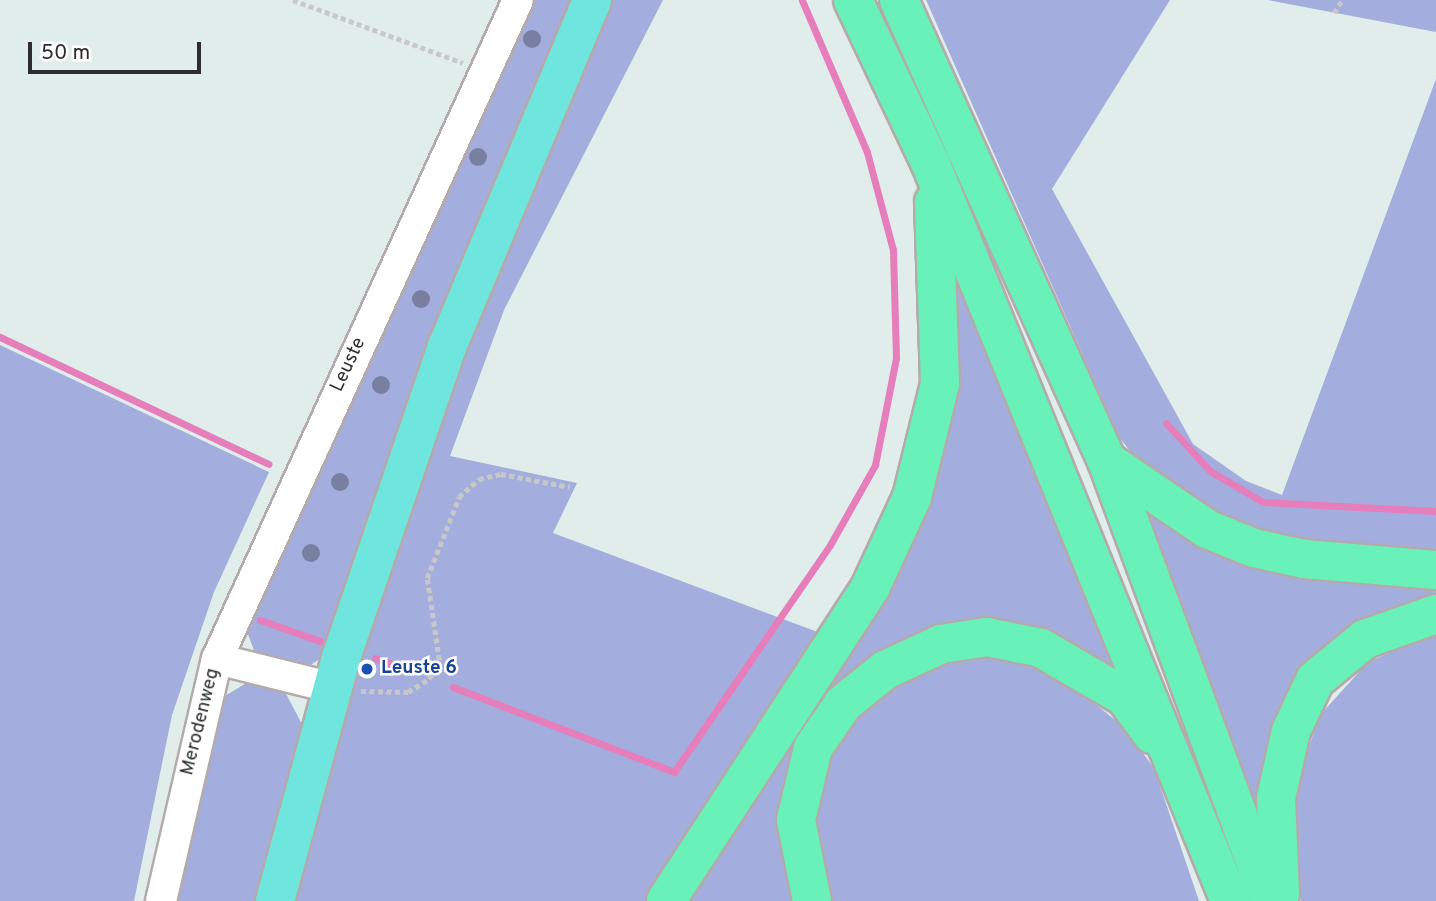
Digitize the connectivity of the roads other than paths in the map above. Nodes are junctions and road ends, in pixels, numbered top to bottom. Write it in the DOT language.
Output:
graph roads {
  1 [pos="518,0"];
  2 [pos="592,0"];
  3 [pos="853,0"];
  4 [pos="899,0"];
  5 [pos="930,162"];
  6 [pos="1107,461"];
  7 [pos="1436,570"];
  8 [pos="1436,614"];
  9 [pos="217,659"];
  10 [pos="333,688"];
  11 [pos="1212,850"];
  12 [pos="161,901"];
  13 [pos="275,901"];
  14 [pos="666,901"];
  15 [pos="812,901"];
  16 [pos="1230,901"];
  17 [pos="1270,901"];
  18 [pos="1281,901"];
  1 -- 9 [label="street, Leuste"];
  2 -- 10 [label="main road"];
  3 -- 5 [label="highway"];
  4 -- 6 [label="highway"];
  5 -- 11 [label="highway"];
  5 -- 14 [label="highway"];
  6 -- 7 [label="highway"];
  6 -- 17 [label="highway"];
  8 -- 18 [label="highway"];
  9 -- 10 [label="street, Merodenweg"];
  9 -- 12 [label="street, Merodenweg"];
  10 -- 13 [label="main road"];
  11 -- 15 [label="highway"];
  11 -- 16 [label="highway"];
}
